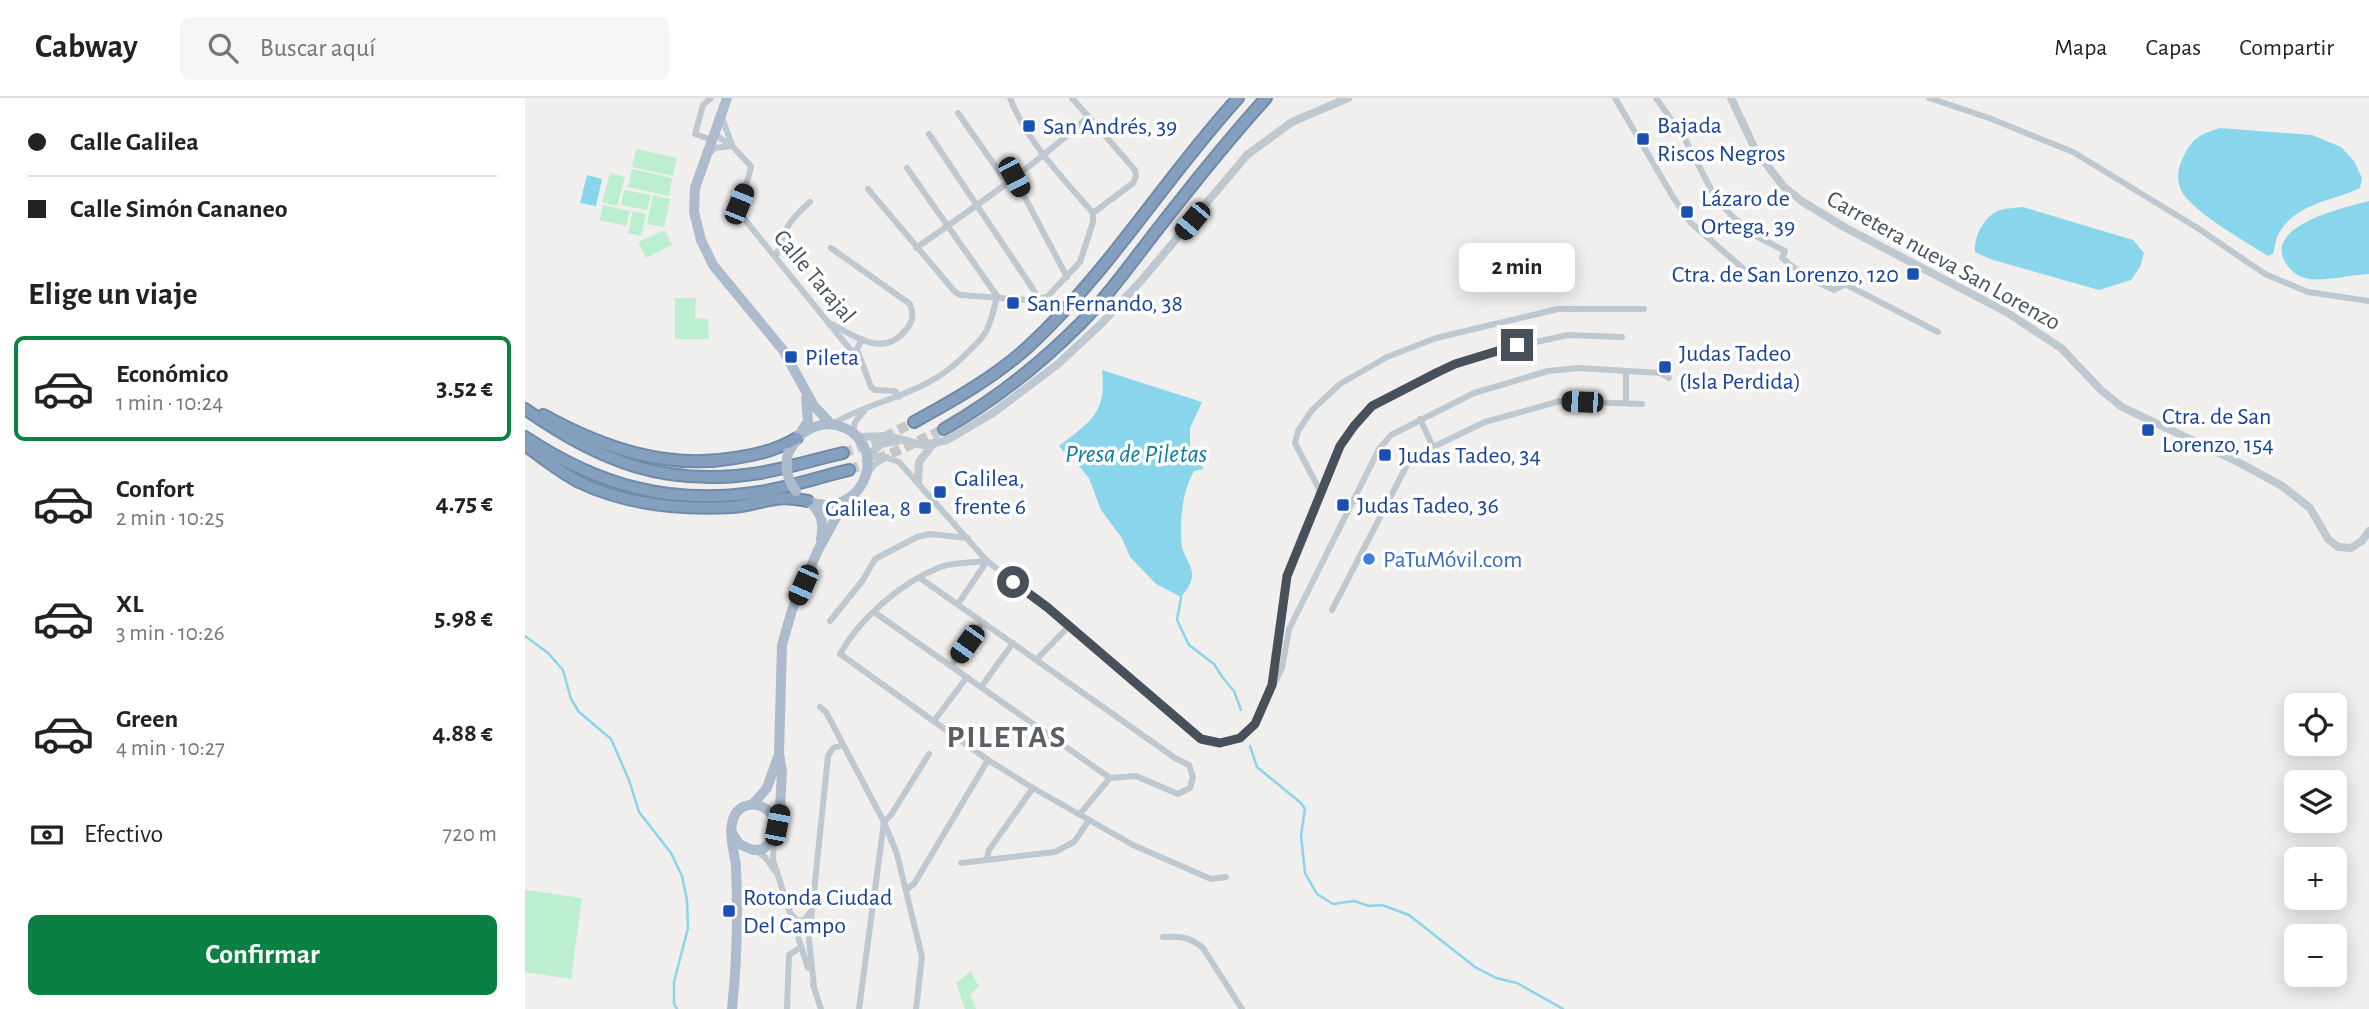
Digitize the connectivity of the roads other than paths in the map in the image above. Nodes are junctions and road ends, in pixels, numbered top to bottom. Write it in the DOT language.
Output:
graph roads {
  1 [pos="711,98"];
  2 [pos="727,98"];
  3 [pos="1010,98"];
  4 [pos="1072,98"];
  5 [pos="1238,98"];
  6 [pos="1266,98"];
  7 [pos="1348,98"];
  8 [pos="1615,98"];
  9 [pos="1655,98"];
  10 [pos="1731,98"];
  11 [pos="1929,98"];
  12 [pos="958,113"];
  13 [pos="721,115"];
  14 [pos="1088,117"];
  15 [pos="929,134"];
  16 [pos="713,137"];
  17 [pos="729,139"];
  18 [pos="732,146"];
  19 [pos="1043,155"];
  20 [pos="705,160"];
  21 [pos="907,167"];
  22 [pos="1014,177"];
  23 [pos="1007,183"];
  24 [pos="868,189"];
  25 [pos="810,202"];
  26 [pos="978,205"];
  27 [pos="1093,213"];
  28 [pos="947,226"];
  29 [pos="831,248"];
  30 [pos="916,248"];
  31 [pos="776,257"];
  32 [pos="1746,271"];
  33 [pos="1067,277"];
  34 [pos="997,296"];
  35 [pos="1038,299"];
  36 [pos="2369,301"];
  37 [pos="1644,309"];
  38 [pos="830,323"];
  39 [pos="1938,332"];
  40 [pos="1622,337"];
  41 [pos="862,339"];
  42 [pos="859,356"];
  43 [pos="1626,371"];
  44 [pos="1669,378"];
  45 [pos="804,387"];
  46 [pos="899,397"];
  47 [pos="525,402"];
  48 [pos="1626,403"];
  49 [pos="1642,404"];
  50 [pos="873,405"];
  51 [pos="525,409"];
  52 [pos="1420,419"];
  53 [pos="914,422"];
  54 [pos="832,424"];
  55 [pos="944,429"];
  56 [pos="855,435"];
  57 [pos="799,436"];
  58 [pos="525,437"];
  59 [pos="901,440"];
  60 [pos="933,443"];
  61 [pos="525,445"];
  62 [pos="1433,447"];
  63 [pos="843,453"];
  64 [pos="887,457"];
  65 [pos="867,458"];
  66 [pos="849,470"];
  67 [pos="866,477"];
  68 [pos="918,482"];
  69 [pos="1320,491"];
  70 [pos="1355,500"];
  71 [pos="809,501"];
  72 [pos="845,501"];
  73 [pos="1381,514"];
  74 [pos="2369,531"];
  75 [pos="968,538"];
  76 [pos="818,550"];
  77 [pos="987,561"];
  78 [pos="920,578"];
  79 [pos="958,604"];
  80 [pos="1332,610"];
  81 [pos="874,612"];
  82 [pos="830,621"];
  83 [pos="983,622"];
  84 [pos="1069,626"];
  85 [pos="1013,642"];
  86 [pos="1037,659"];
  87 [pos="951,666"];
  88 [pos="967,677"];
  89 [pos="1272,685"];
  90 [pos="981,687"];
  91 [pos="820,707"];
  92 [pos="935,721"];
  93 [pos="843,745"];
  94 [pos="779,753"];
  95 [pos="929,754"];
  96 [pos="988,760"];
  97 [pos="1110,778"];
  98 [pos="1034,788"];
  99 [pos="754,804"];
  100 [pos="1080,814"];
  101 [pos="1089,820"];
  102 [pos="884,822"];
  103 [pos="777,825"];
  104 [pos="731,831"];
  105 [pos="774,839"];
  106 [pos="754,850"];
  107 [pos="897,853"];
  108 [pos="987,858"];
  109 [pos="879,861"];
  110 [pos="961,863"];
  111 [pos="736,868"];
  112 [pos="778,875"];
  113 [pos="1226,877"];
  114 [pos="907,889"];
  115 [pos="812,909"];
  116 [pos="790,913"];
  117 [pos="1163,937"];
  118 [pos="801,947"];
  119 [pos="814,986"];
  120 [pos="732,1009"];
  121 [pos="787,1009"];
  122 [pos="821,1009"];
  123 [pos="859,1009"];
  124 [pos="916,1009"];
  125 [pos="1242,1009"];
  1 -- 16 [label="street"];
  2 -- 13 [label="main road"];
  3 -- 19 [label="street"];
  4 -- 14 [label="street"];
  5 -- 53 [label="highway"];
  6 -- 55 [label="highway"];
  7 -- 60 [label="street"];
  8 -- 32 [label="street"];
  9 -- 39 [label="street"];
  10 -- 74 [label="street, Carretera nueva San Lorenzo"];
  11 -- 36 [label="street"];
  12 -- 23 [label="street"];
  13 -- 16 [label="main road"];
  13 -- 17 [label="street, Calle Tarajal"];
  14 -- 19 [label="street"];
  14 -- 27 [label="street"];
  15 -- 26 [label="street"];
  16 -- 17 [label="street"];
  16 -- 18 [label="street, Calle Tarajal"];
  16 -- 20 [label="main road"];
  17 -- 18 [label="street, Calle Tarajal"];
  18 -- 20 [label="street"];
  18 -- 31 [label="street, Calle Tarajal"];
  19 -- 22 [label="street"];
  19 -- 27 [label="street"];
  20 -- 45 [label="main road"];
  21 -- 28 [label="street"];
  22 -- 23 [label="street"];
  22 -- 33 [label="street"];
  23 -- 26 [label="street"];
  24 -- 30 [label="street"];
  25 -- 31 [label="street"];
  26 -- 28 [label="street"];
  26 -- 35 [label="street"];
  27 -- 33 [label="street"];
  28 -- 30 [label="street"];
  28 -- 34 [label="street"];
  29 -- 41 [label="street"];
  30 -- 34 [label="street"];
  31 -- 38 [label="street, Calle Tarajal"];
  33 -- 35 [label="street"];
  34 -- 35 [label="street"];
  34 -- 46 [label="street"];
  37 -- 69 [label="street"];
  38 -- 41 [label="street"];
  38 -- 42 [label="street, Calle Tarajal"];
  40 -- 69 [label="street"];
  41 -- 42 [label="street, Calle Tarajal"];
  42 -- 46 [label="street, Calle Tarajal"];
  43 -- 44 [label="street"];
  43 -- 48 [label="street"];
  43 -- 52 [label="street"];
  45 -- 54 [label="main road"];
  45 -- 57 [label="main road"];
  46 -- 50 [label="street"];
  47 -- 57 [label="highway"];
  48 -- 49 [label="street"];
  48 -- 62 [label="street"];
  50 -- 54 [label="street"];
  50 -- 56 [label="street"];
  51 -- 63 [label="highway"];
  52 -- 62 [label="street"];
  52 -- 70 [label="street"];
  54 -- 56 [label="main road"];
  54 -- 57 [label="main road"];
  56 -- 59 [label="street"];
  56 -- 65 [label="main road"];
  57 -- 71 [label="main road, bridge"];
  58 -- 66 [label="highway"];
  59 -- 60 [label="street"];
  59 -- 65 [label="street"];
  60 -- 68 [label="street"];
  61 -- 71 [label="highway"];
  62 -- 73 [label="street"];
  64 -- 65 [label="street"];
  64 -- 67 [label="street"];
  64 -- 68 [label="street"];
  65 -- 67 [label="main road"];
  67 -- 72 [label="main road"];
  68 -- 75 [label="street"];
  69 -- 89 [label="street"];
  70 -- 73 [label="street"];
  70 -- 89 [label="street"];
  71 -- 72 [label="main road"];
  71 -- 76 [label="main road"];
  72 -- 76 [label="main road"];
  73 -- 80 [label="street"];
  75 -- 77 [label="street"];
  75 -- 82 [label="street"];
  76 -- 94 [label="main road"];
  77 -- 78 [label="street"];
  77 -- 79 [label="street"];
  77 -- 84 [label="street"];
  78 -- 79 [label="street"];
  78 -- 81 [label="street"];
  79 -- 83 [label="street"];
  81 -- 87 [label="street"];
  81 -- 92 [label="street"];
  83 -- 85 [label="street"];
  83 -- 87 [label="street"];
  84 -- 86 [label="street"];
  84 -- 89 [label="street"];
  85 -- 86 [label="street"];
  85 -- 90 [label="street"];
  86 -- 97 [label="street"];
  87 -- 88 [label="street"];
  88 -- 90 [label="street"];
  88 -- 92 [label="street"];
  90 -- 97 [label="street"];
  91 -- 93 [label="street"];
  92 -- 96 [label="street"];
  93 -- 102 [label="street"];
  93 -- 115 [label="street"];
  94 -- 99 [label="main road"];
  94 -- 103 [label="main road"];
  95 -- 102 [label="street"];
  96 -- 98 [label="street"];
  96 -- 114 [label="street"];
  97 -- 100 [label="street"];
  98 -- 100 [label="street"];
  98 -- 108 [label="street"];
  99 -- 103 [label="main road"];
  99 -- 104 [label="main road"];
  100 -- 101 [label="street"];
  101 -- 108 [label="street"];
  101 -- 113 [label="street"];
  102 -- 107 [label="street"];
  102 -- 109 [label="street"];
  103 -- 105 [label="main road"];
  104 -- 106 [label="main road"];
  104 -- 111 [label="main road"];
  105 -- 106 [label="main road"];
  105 -- 112 [label="street"];
  106 -- 111 [label="main road"];
  106 -- 112 [label="street"];
  107 -- 109 [label="street"];
  107 -- 114 [label="street"];
  108 -- 110 [label="street"];
  109 -- 123 [label="street"];
  111 -- 120 [label="main road"];
  112 -- 116 [label="street"];
  114 -- 124 [label="street"];
  115 -- 116 [label="street"];
  115 -- 119 [label="street"];
  116 -- 118 [label="street"];
  117 -- 125 [label="street"];
  118 -- 119 [label="street"];
  118 -- 121 [label="street"];
  119 -- 122 [label="street"];
}
